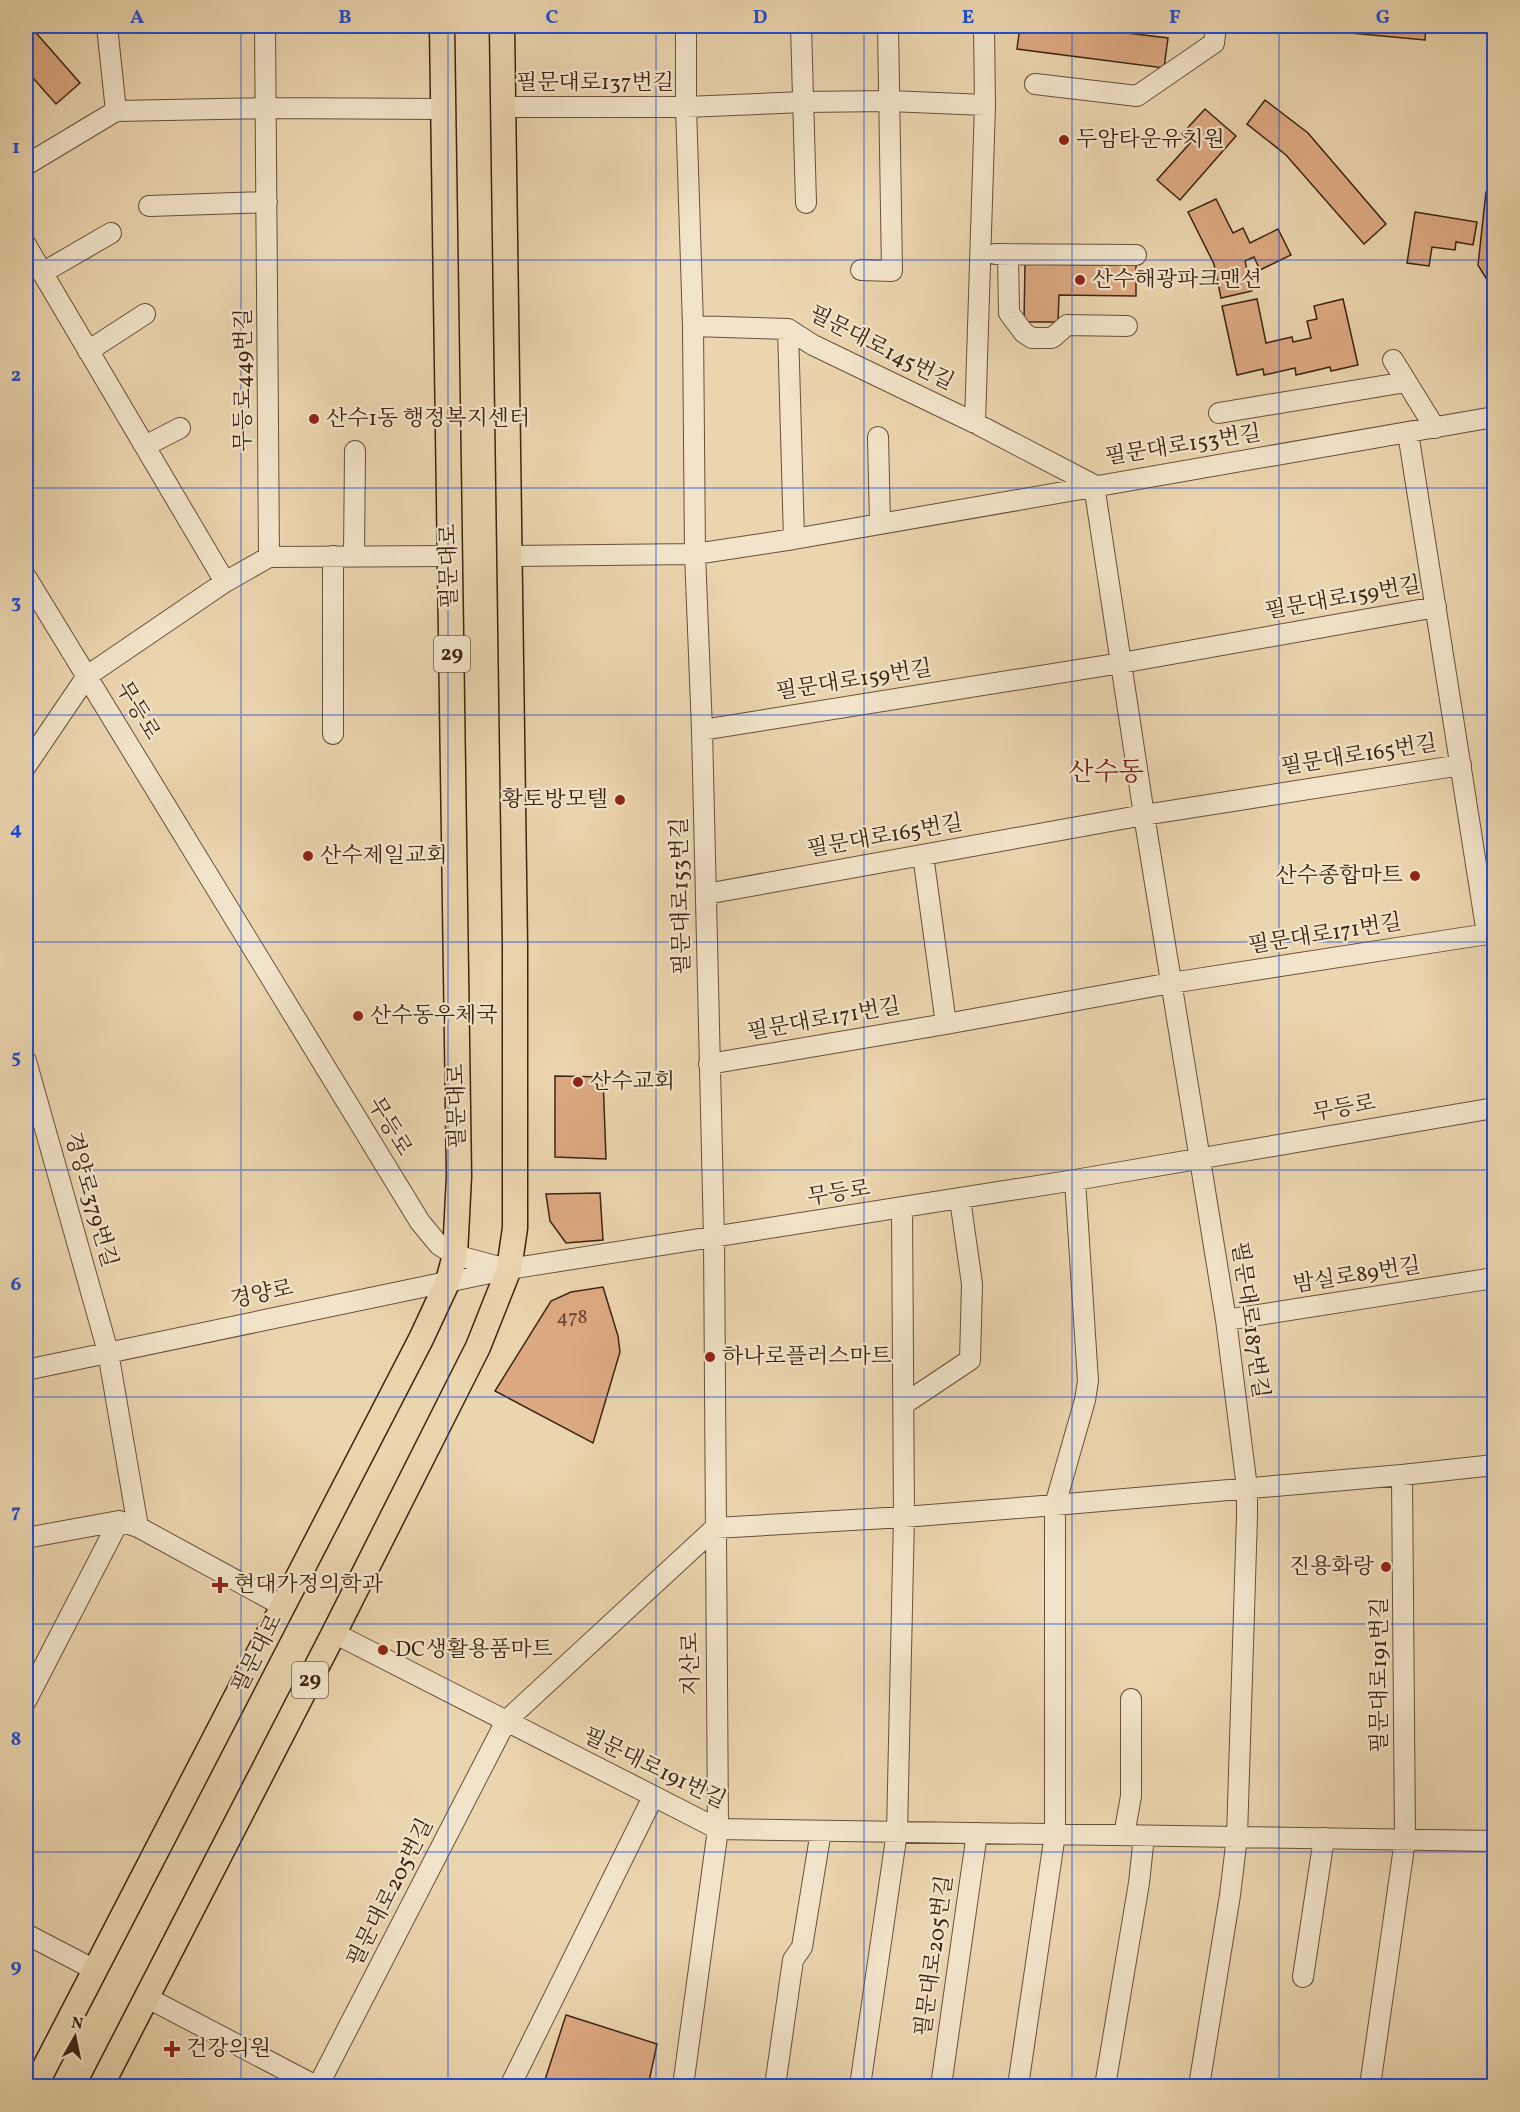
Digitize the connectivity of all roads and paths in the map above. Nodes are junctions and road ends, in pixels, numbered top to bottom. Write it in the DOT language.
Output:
graph roads {
  1 [pos="107,26"];
  2 [pos="265,26"];
  3 [pos="442,26"];
  4 [pos="502,26"];
  5 [pos="686,26"];
  6 [pos="801,26"];
  7 [pos="888,26"];
  8 [pos="984,26"];
  9 [pos="1216,26"];
  10 [pos="1035,84"];
  11 [pos="889,101"];
  12 [pos="804,102"];
  13 [pos="985,105"];
  14 [pos="504,107"];
  15 [pos="686,107"];
  16 [pos="267,108"];
  17 [pos="443,109"];
  18 [pos="116,111"];
  19 [pos="26,165"];
  20 [pos="267,202"];
  21 [pos="806,203"];
  22 [pos="149,206"];
  23 [pos="111,233"];
  24 [pos="26,245"];
  25 [pos="980,254"];
  26 [pos="1008,254"];
  27 [pos="1136,255"];
  28 [pos="861,270"];
  29 [pos="42,273"];
  30 [pos="145,314"];
  31 [pos="693,326"];
  32 [pos="1127,326"];
  33 [pos="788,329"];
  34 [pos="88,351"];
  35 [pos="1393,360"];
  36 [pos="1406,382"];
  37 [pos="1218,413"];
  38 [pos="1494,417"];
  39 [pos="975,423"];
  40 [pos="180,428"];
  41 [pos="1435,428"];
  42 [pos="1408,433"];
  43 [pos="878,438"];
  44 [pos="145,446"];
  45 [pos="355,451"];
  46 [pos="1094,485"];
  47 [pos="880,523"];
  48 [pos="794,539"];
  49 [pos="695,554"];
  50 [pos="333,556"];
  51 [pos="354,556"];
  52 [pos="450,556"];
  53 [pos="511,556"];
  54 [pos="269,557"];
  55 [pos="26,577"];
  56 [pos="225,582"];
  57 [pos="1436,607"];
  58 [pos="1121,663"];
  59 [pos="87,676"];
  60 [pos="702,730"];
  61 [pos="333,734"];
  62 [pos="1461,765"];
  63 [pos="26,766"];
  64 [pos="1144,815"];
  65 [pos="923,855"];
  66 [pos="706,894"];
  67 [pos="1491,934"];
  68 [pos="1171,983"];
  69 [pos="946,1024"];
  70 [pos="26,1061"];
  71 [pos="709,1064"];
  72 [pos="1494,1108"];
  73 [pos="1201,1158"];
  74 [pos="1075,1180"];
  75 [pos="960,1198"];
  76 [pos="902,1208"];
  77 [pos="714,1238"];
  78 [pos="455,1255"];
  79 [pos="509,1269"];
  80 [pos="1494,1278"];
  81 [pos="448,1281"];
  82 [pos="1494,1284"];
  83 [pos="1226,1320"];
  84 [pos="108,1352"];
  85 [pos="26,1370"];
  86 [pos="904,1404"];
  87 [pos="1494,1465"];
  88 [pos="1402,1475"];
  89 [pos="1247,1488"];
  90 [pos="1055,1505"];
  91 [pos="904,1517"];
  92 [pos="119,1521"];
  93 [pos="138,1527"];
  94 [pos="715,1528"];
  95 [pos="26,1538"];
  96 [pos="283,1606"];
  97 [pos="334,1633"];
  98 [pos="1131,1699"];
  99 [pos="26,1701"];
  100 [pos="506,1720"];
  101 [pos="653,1797"];
  102 [pos="718,1829"];
  103 [pos="821,1831"];
  104 [pos="897,1832"];
  105 [pos="977,1833"];
  106 [pos="1055,1834"];
  107 [pos="1124,1835"];
  108 [pos="1144,1836"];
  109 [pos="1237,1837"];
  110 [pos="1324,1838"];
  111 [pos="1405,1840"];
  112 [pos="1494,1841"];
  113 [pos="26,1934"];
  114 [pos="95,1970"];
  115 [pos="1303,1977"];
  116 [pos="146,1997"];
  117 [pos="35,2086"];
  118 [pos="101,2086"];
  119 [pos="317,2086"];
  120 [pos="510,2086"];
  121 [pos="683,2086"];
  122 [pos="775,2086"];
  123 [pos="860,2086"];
  124 [pos="941,2086"];
  125 [pos="1018,2086"];
  126 [pos="1105,2086"];
  127 [pos="1199,2086"];
  128 [pos="1370,2086"];
  1 -- 18 [label="street"];
  2 -- 16 [label="street, 무등로449번길"];
  3 -- 17 [label="main road, 필문대로 / 29"];
  4 -- 14 [label="main road, 29"];
  5 -- 15 [label="street, 필문대로137번길"];
  6 -- 12 [label="street"];
  7 -- 11 [label="street"];
  8 -- 13 [label="street"];
  9 -- 10 [label="street"];
  11 -- 12 [label="street, 필문대로137번길"];
  11 -- 13 [label="street, 필문대로137번길"];
  11 -- 28 [label="street"];
  12 -- 15 [label="street, 필문대로137번길"];
  12 -- 21 [label="street"];
  13 -- 25 [label="street, 필문대로145번길"];
  14 -- 15 [label="street, 필문대로137번길"];
  14 -- 53 [label="main road, 29"];
  15 -- 31 [label="street"];
  16 -- 17 [label="street"];
  16 -- 18 [label="street"];
  16 -- 20 [label="street, 무등로449번길"];
  17 -- 52 [label="main road, 필문대로 / 29"];
  18 -- 19 [label="street"];
  20 -- 22 [label="street"];
  20 -- 54 [label="street, 무등로449번길"];
  23 -- 29 [label="street"];
  24 -- 29 [label="street"];
  25 -- 26 [label="street"];
  25 -- 39 [label="street, 필문대로145번길"];
  26 -- 27 [label="street"];
  26 -- 32 [label="street"];
  29 -- 34 [label="street"];
  30 -- 34 [label="street"];
  31 -- 33 [label="street, 필문대로145번길"];
  31 -- 49 [label="street, 필문대로153번길"];
  33 -- 39 [label="street, 필문대로145번길"];
  33 -- 48 [label="street"];
  34 -- 44 [label="street"];
  35 -- 36 [label="street"];
  36 -- 37 [label="street"];
  36 -- 41 [label="street"];
  38 -- 41 [label="street, 필문대로153번길"];
  39 -- 46 [label="street, 필문대로145번길"];
  40 -- 44 [label="street"];
  41 -- 42 [label="street, 필문대로153번길"];
  42 -- 46 [label="street, 필문대로153번길"];
  42 -- 57 [label="street, 필문대로159번길"];
  43 -- 47 [label="street"];
  44 -- 56 [label="street"];
  45 -- 51 [label="street"];
  46 -- 47 [label="street, 필문대로153번길"];
  46 -- 58 [label="street"];
  47 -- 48 [label="street, 필문대로153번길"];
  48 -- 49 [label="street, 필문대로153번길"];
  49 -- 53 [label="street, 필문대로153번길"];
  49 -- 60 [label="street, 필문대로153번길"];
  50 -- 51 [label="street"];
  50 -- 54 [label="street"];
  50 -- 61 [label="street"];
  51 -- 52 [label="street"];
  52 -- 78 [label="main road, 필문대로 / 29"];
  53 -- 79 [label="main road, 29"];
  54 -- 56 [label="street"];
  55 -- 59 [label="street, 무등로"];
  56 -- 59 [label="street"];
  57 -- 58 [label="street, 필문대로159번길"];
  57 -- 62 [label="street, 필문대로165번길"];
  58 -- 60 [label="street, 필문대로159번길"];
  58 -- 64 [label="street"];
  59 -- 63 [label="street"];
  59 -- 78 [label="street, 무등로"];
  60 -- 66 [label="street, 필문대로153번길"];
  62 -- 64 [label="street, 필문대로165번길"];
  62 -- 67 [label="street, 필문대로171번길"];
  64 -- 65 [label="street, 필문대로165번길"];
  64 -- 68 [label="street"];
  65 -- 66 [label="street, 필문대로165번길"];
  65 -- 69 [label="street"];
  66 -- 71 [label="street, 필문대로153번길"];
  67 -- 68 [label="street, 필문대로171번길"];
  68 -- 69 [label="street, 필문대로171번길"];
  68 -- 73 [label="street"];
  69 -- 71 [label="street, 필문대로171번길"];
  70 -- 84 [label="street, 경양로379번길"];
  71 -- 77 [label="street, 필문대로153번길"];
  72 -- 73 [label="street, 무등로"];
  73 -- 74 [label="street, 무등로"];
  73 -- 83 [label="street, 필문대로187번길"];
  74 -- 75 [label="street, 무등로"];
  74 -- 90 [label="street"];
  75 -- 76 [label="street, 무등로"];
  75 -- 86 [label="street"];
  76 -- 77 [label="street, 무등로"];
  76 -- 86 [label="street"];
  77 -- 79 [label="street, 무등로"];
  77 -- 94 [label="street, 지산로"];
  78 -- 79 [label="street, 무등로"];
  78 -- 81 [label="main road, 필문대로 / 29"];
  79 -- 81 [label="street, 경양로"];
  79 -- 97 [label="main road, 29"];
  80 -- 82 [label="street"];
  80 -- 83 [label="street, 밤실로89번길"];
  81 -- 84 [label="street, 경양로"];
  81 -- 96 [label="main road, 필문대로 / 29"];
  83 -- 89 [label="street, 필문대로187번길"];
  84 -- 85 [label="street, 경양로"];
  84 -- 93 [label="street, 경양로379번길"];
  86 -- 91 [label="street"];
  87 -- 88 [label="street"];
  88 -- 89 [label="street"];
  88 -- 111 [label="street, 필문대로191번길"];
  89 -- 90 [label="street"];
  89 -- 109 [label="street"];
  90 -- 91 [label="street"];
  90 -- 106 [label="street"];
  91 -- 94 [label="street"];
  91 -- 104 [label="street"];
  92 -- 93 [label="street"];
  92 -- 95 [label="street"];
  92 -- 99 [label="street"];
  93 -- 96 [label="street"];
  94 -- 100 [label="street"];
  94 -- 102 [label="street, 지산로"];
  96 -- 114 [label="main road, 필문대로 / 29"];
  97 -- 100 [label="street, 필문대로191번길"];
  97 -- 116 [label="main road, 29"];
  98 -- 107 [label="street"];
  100 -- 101 [label="street, 필문대로191번길"];
  100 -- 119 [label="street, 필문대로205번길"];
  101 -- 102 [label="street, 필문대로191번길"];
  101 -- 120 [label="street"];
  102 -- 103 [label="street, 필문대로191번길"];
  102 -- 121 [label="street, 지산로"];
  103 -- 104 [label="street, 필문대로191번길"];
  103 -- 122 [label="street"];
  104 -- 105 [label="street, 필문대로191번길"];
  104 -- 123 [label="street"];
  105 -- 106 [label="street, 필문대로191번길"];
  105 -- 124 [label="street, 필문대로205번길"];
  106 -- 107 [label="street, 필문대로191번길"];
  106 -- 125 [label="street"];
  107 -- 108 [label="street, 필문대로191번길"];
  108 -- 109 [label="street, 필문대로191번길"];
  108 -- 126 [label="street"];
  109 -- 110 [label="street, 필문대로191번길"];
  109 -- 127 [label="street"];
  110 -- 111 [label="street, 필문대로191번길"];
  110 -- 115 [label="street"];
  111 -- 112 [label="street, 필문대로191번길"];
  111 -- 128 [label="street"];
  113 -- 114 [label="street"];
  114 -- 117 [label="main road, 필문대로 / 29"];
  116 -- 118 [label="main road, 29"];
  116 -- 119 [label="street, 필문대로205번길"];
}
